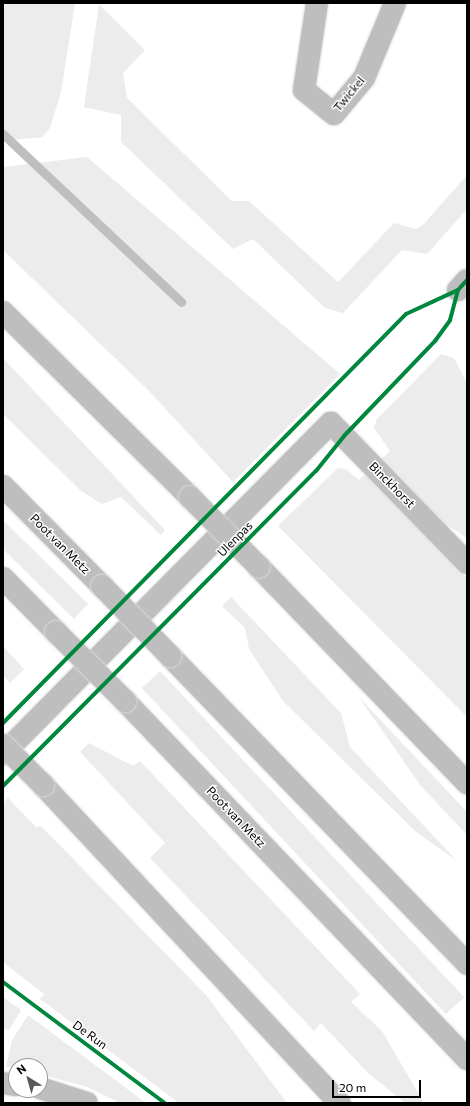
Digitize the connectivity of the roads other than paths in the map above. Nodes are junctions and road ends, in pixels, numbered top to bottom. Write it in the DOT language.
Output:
graph roads {
  1 [pos="317,3"];
  2 [pos="395,3"];
  3 [pos="3,312"];
  4 [pos="331,423"];
  5 [pos="3,486"];
  6 [pos="467,563"];
  7 [pos="3,578"];
  8 [pos="3,745"];
  9 [pos="3,754"];
  10 [pos="467,783"];
  11 [pos="467,964"];
  12 [pos="467,1059"];
  13 [pos="48,1091"];
  14 [pos="87,1103"];
  15 [pos="340,1103"];
  1 -- 2 [label="main road, Twickel"];
  3 -- 10 [label="main road, bridge"];
  4 -- 6 [label="main road, Binckhorst"];
  4 -- 9 [label="main road, Ulenpas"];
  5 -- 11 [label="main road, Poot van Metz, bridge"];
  7 -- 12 [label="main road, Poot van Metz, bridge"];
  8 -- 15 [label="main road, bridge"];
  13 -- 14 [label="main road"];
}
